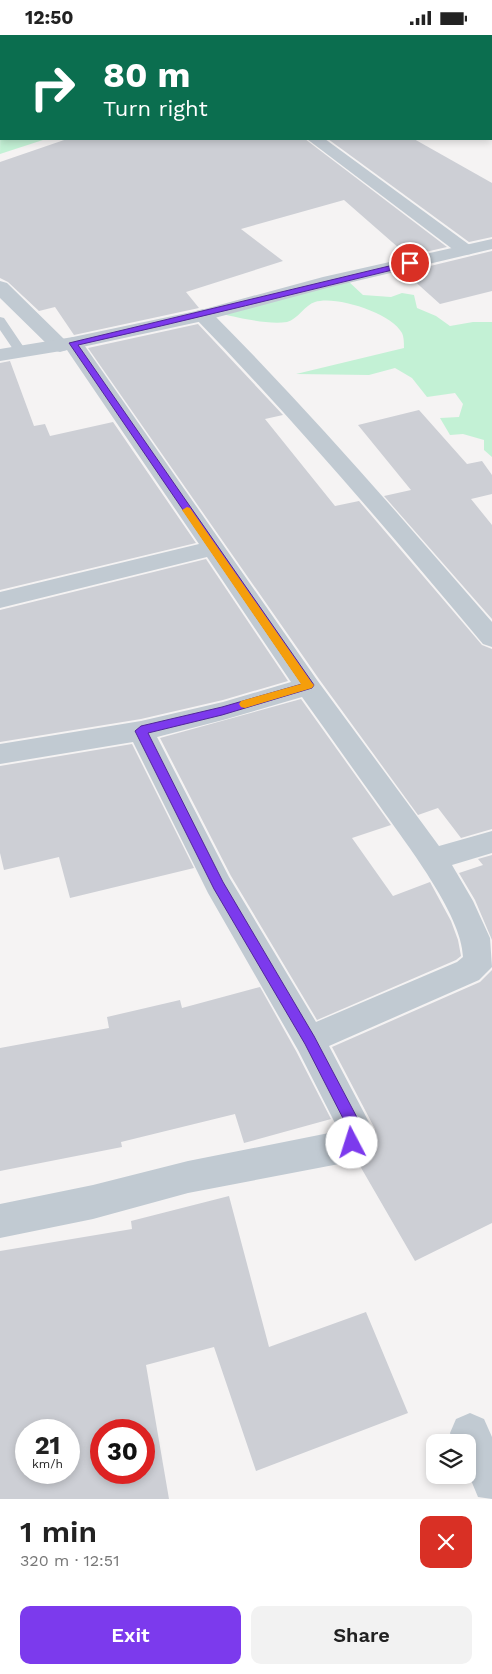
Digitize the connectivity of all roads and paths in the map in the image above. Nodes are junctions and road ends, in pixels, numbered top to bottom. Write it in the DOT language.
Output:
graph roads {
  1 [pos="316,140"];
  2 [pos="492,244"];
  3 [pos="465,251"];
  4 [pos="0,287"];
  5 [pos="203,315"];
  6 [pos="0,321"];
  7 [pos="66,345"];
  8 [pos="21,352"];
  9 [pos="0,355"];
  10 [pos="213,548"];
  11 [pos="0,600"];
  12 [pos="492,638"];
  13 [pos="308,685"];
  14 [pos="141,731"];
  15 [pos="0,754"];
  16 [pos="492,843"];
  17 [pos="433,859"];
  18 [pos="310,1040"];
  19 [pos="0,1221"];
  20 [pos="470,1433"];
  21 [pos="492,1483"];
  1 -- 3 [label="street"];
  2 -- 3 [label="street"];
  3 -- 5 [label="street"];
  4 -- 7 [label="street"];
  5 -- 7 [label="street"];
  5 -- 12 [label="street"];
  6 -- 8 [label="lane"];
  7 -- 8 [label="street"];
  7 -- 10 [label="street"];
  8 -- 9 [label="street"];
  10 -- 11 [label="street"];
  10 -- 13 [label="street"];
  13 -- 14 [label="street"];
  13 -- 17 [label="street"];
  14 -- 15 [label="street"];
  14 -- 18 [label="street"];
  16 -- 17 [label="street"];
  17 -- 18 [label="street"];
  18 -- 19 [label="street"];
  20 -- 21 [label="street"];
}
